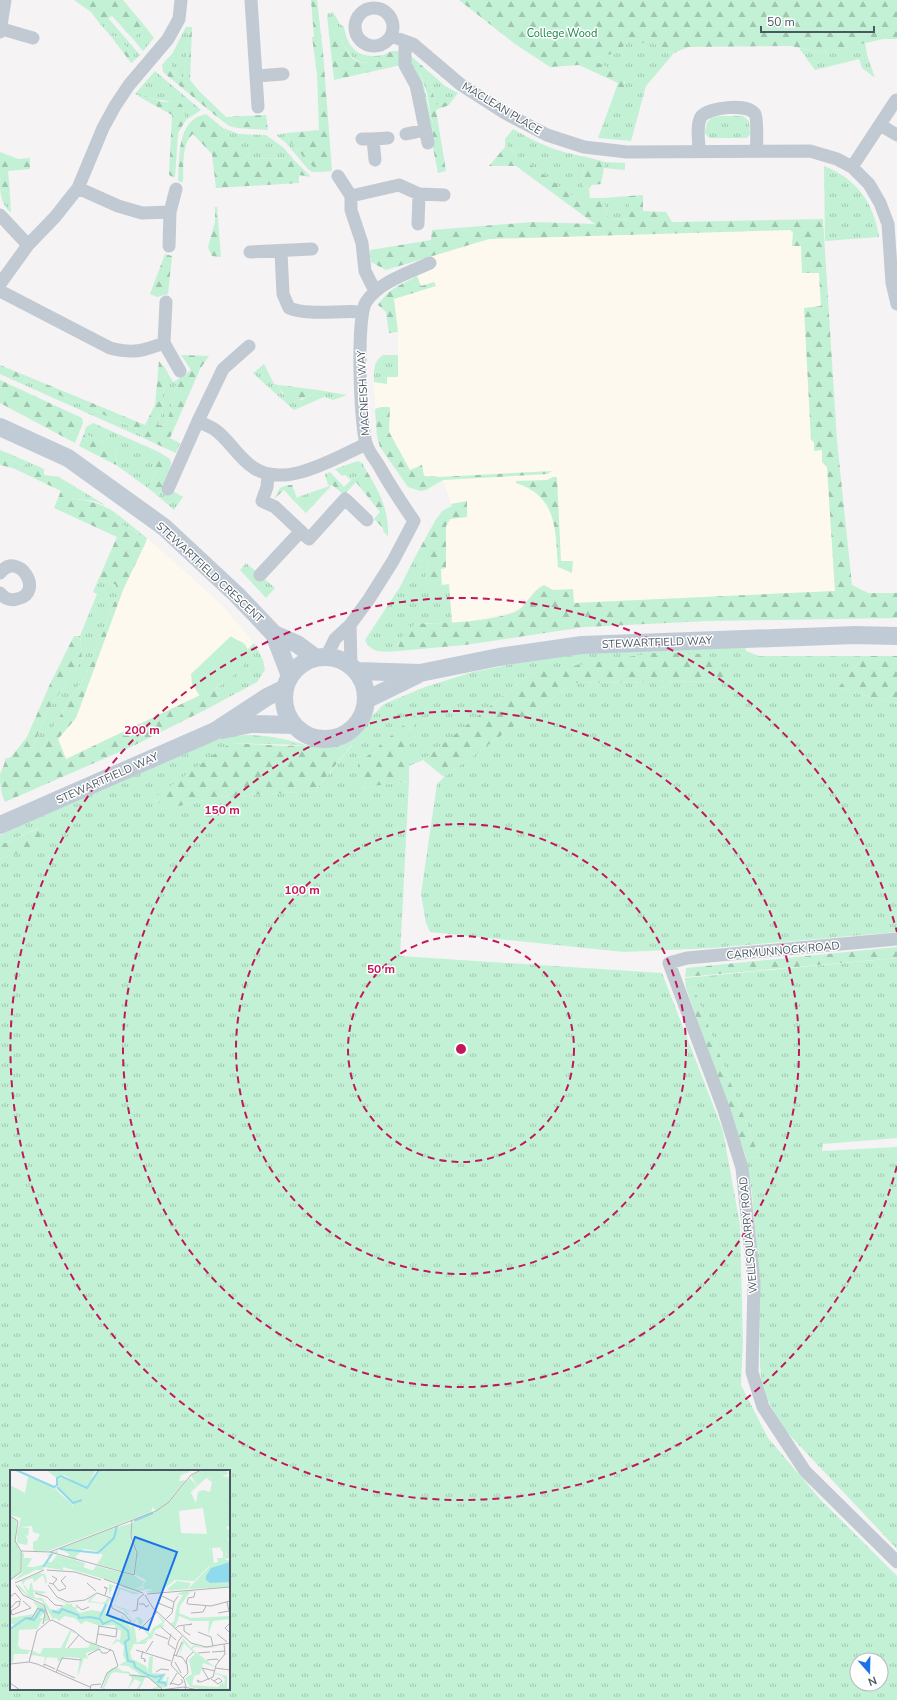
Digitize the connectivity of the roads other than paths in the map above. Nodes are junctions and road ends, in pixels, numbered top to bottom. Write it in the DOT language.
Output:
graph roads {
  1 [pos="5,0"];
  2 [pos="181,0"];
  3 [pos="251,0"];
  4 [pos="1,31"];
  5 [pos="391,36"];
  6 [pos="33,38"];
  7 [pos="405,41"];
  8 [pos="283,74"];
  9 [pos="257,76"];
  10 [pos="896,100"];
  11 [pos="258,108"];
  12 [pos="880,125"];
  13 [pos="406,134"];
  14 [pos="897,136"];
  15 [pos="388,138"];
  16 [pos="757,150"];
  17 [pos="699,151"];
  18 [pos="375,160"];
  19 [pos="852,167"];
  20 [pos="338,176"];
  21 [pos="78,188"];
  22 [pos="176,189"];
  23 [pos="419,194"];
  24 [pos="444,195"];
  25 [pos="351,196"];
  26 [pos="170,212"];
  27 [pos="0,215"];
  28 [pos="418,224"];
  29 [pos="28,245"];
  30 [pos="169,246"];
  31 [pos="312,249"];
  32 [pos="250,252"];
  33 [pos="281,252"];
  34 [pos="430,263"];
  35 [pos="0,284"];
  36 [pos="0,291"];
  37 [pos="375,291"];
  38 [pos="166,302"];
  39 [pos="897,304"];
  40 [pos="362,312"];
  41 [pos="164,343"];
  42 [pos="249,346"];
  43 [pos="180,371"];
  44 [pos="198,421"];
  45 [pos="0,427"];
  46 [pos="366,444"];
  47 [pos="268,475"];
  48 [pos="168,489"];
  49 [pos="367,520"];
  50 [pos="301,531"];
  51 [pos="0,573"];
  52 [pos="260,575"];
  53 [pos="0,593"];
  54 [pos="350,625"];
  55 [pos="274,634"];
  56 [pos="897,636"];
  57 [pos="321,657"];
  58 [pos="354,669"];
  59 [pos="420,673"];
  60 [pos="288,682"];
  61 [pos="366,700"];
  62 [pos="294,725"];
  63 [pos="215,731"];
  64 [pos="0,825"];
  65 [pos="897,939"];
  66 [pos="669,963"];
  67 [pos="897,1562"];
  1 -- 4 [label="street"];
  2 -- 21 [label="street"];
  3 -- 9 [label="street"];
  4 -- 6 [label="street"];
  5 -- 7 [label="street, MACLEAN PLACE"];
  7 -- 13 [label="street"];
  7 -- 17 [label="street, MACLEAN PLACE"];
  8 -- 9 [label="street"];
  9 -- 11 [label="street"];
  10 -- 12 [label="street"];
  12 -- 14 [label="street"];
  12 -- 19 [label="street"];
  15 -- 18 [label="street"];
  16 -- 17 [label="street, MACLEAN PLACE"];
  16 -- 17 [label="street"];
  16 -- 19 [label="street, MACLEAN PLACE"];
  19 -- 39 [label="street, MACLEAN PLACE"];
  20 -- 25 [label="street"];
  21 -- 26 [label="street"];
  21 -- 29 [label="street"];
  22 -- 26 [label="street"];
  23 -- 24 [label="street"];
  23 -- 25 [label="street"];
  23 -- 28 [label="street"];
  25 -- 37 [label="street"];
  26 -- 30 [label="street"];
  27 -- 29 [label="street"];
  29 -- 35 [label="street"];
  31 -- 33 [label="street"];
  32 -- 33 [label="street"];
  33 -- 40 [label="street"];
  34 -- 37 [label="street, MACNEISH WAY"];
  36 -- 41 [label="street"];
  37 -- 40 [label="street, MACNEISH WAY"];
  38 -- 41 [label="street"];
  40 -- 46 [label="street, MACNEISH WAY"];
  41 -- 43 [label="street"];
  42 -- 44 [label="street"];
  44 -- 47 [label="street"];
  44 -- 48 [label="street"];
  45 -- 55 [label="street, STEWARTFIELD CRESCENT"];
  46 -- 47 [label="street"];
  46 -- 54 [label="street, MACNEISH WAY"];
  47 -- 50 [label="street"];
  49 -- 50 [label="street"];
  50 -- 52 [label="street"];
  51 -- 53 [label="street"];
  54 -- 57 [label="street, MACNEISH WAY"];
  54 -- 58 [label="street"];
  55 -- 57 [label="street, STEWARTFIELD CRESCENT"];
  55 -- 60 [label="street, STEWARTFIELD CRESCENT"];
  56 -- 59 [label="street, STEWARTFIELD WAY"];
  57 -- 58 [label="street"];
  57 -- 60 [label="street"];
  58 -- 59 [label="street, STEWARTFIELD WAY"];
  58 -- 61 [label="street"];
  59 -- 61 [label="street, STEWARTFIELD WAY"];
  60 -- 62 [label="street"];
  60 -- 63 [label="street, STEWARTFIELD WAY"];
  61 -- 62 [label="street"];
  62 -- 63 [label="street, STEWARTFIELD WAY"];
  63 -- 64 [label="street, STEWARTFIELD WAY"];
  65 -- 66 [label="street, CARMUNNOCK ROAD"];
  66 -- 67 [label="street, WELLSQUARRY ROAD"];
}
